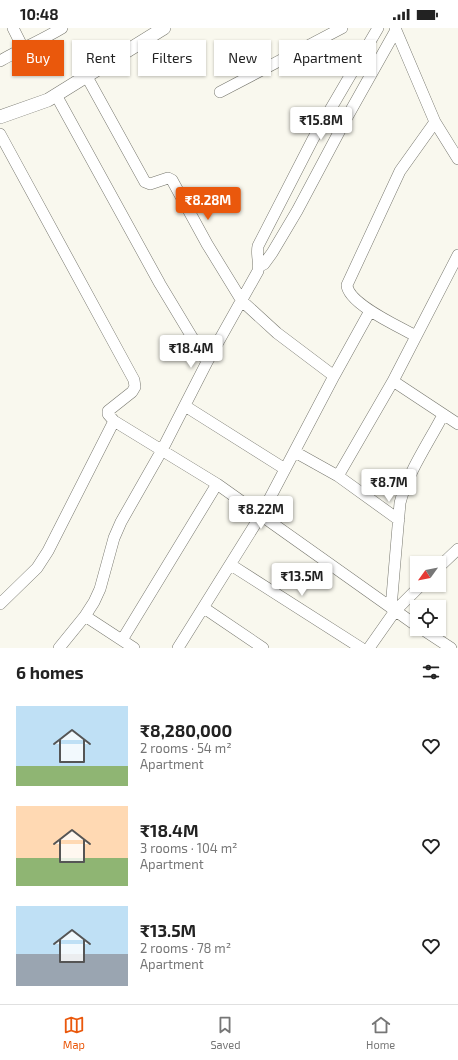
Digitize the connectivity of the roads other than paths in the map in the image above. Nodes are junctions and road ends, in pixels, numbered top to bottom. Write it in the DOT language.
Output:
graph roads {
  1 [pos="13,28"];
  2 [pos="62,28"];
  3 [pos="164,28"];
  4 [pos="342,28"];
  5 [pos="378,28"];
  6 [pos="396,29"];
  7 [pos="46,32"];
  8 [pos="19,40"];
  9 [pos="34,40"];
  10 [pos="130,49"];
  11 [pos="12,54"];
  12 [pos="0,61"];
  13 [pos="86,76"];
  14 [pos="220,92"];
  15 [pos="56,95"];
  16 [pos="0,116"];
  17 [pos="435,122"];
  18 [pos="0,134"];
  19 [pos="458,159"];
  20 [pos="458,255"];
  21 [pos="260,266"];
  22 [pos="242,301"];
  23 [pos="370,311"];
  24 [pos="416,336"];
  25 [pos="207,362"];
  26 [pos="334,376"];
  27 [pos="393,381"];
  28 [pos="185,406"];
  29 [pos="443,415"];
  30 [pos="456,419"];
  31 [pos="114,421"];
  32 [pos="162,450"];
  33 [pos="294,452"];
  34 [pos="285,469"];
  35 [pos="338,476"];
  36 [pos="217,484"];
  37 [pos="261,515"];
  38 [pos="399,520"];
  39 [pos="458,548"];
  40 [pos="446,560"];
  41 [pos="231,565"];
  42 [pos="413,592"];
  43 [pos="0,604"];
  44 [pos="204,608"];
  45 [pos="393,610"];
  46 [pos="85,616"];
  47 [pos="410,621"];
  48 [pos="433,636"];
  49 [pos="122,640"];
  50 [pos="59,648"];
  51 [pos="134,648"];
  52 [pos="178,648"];
  53 [pos="263,648"];
  54 [pos="361,648"];
  55 [pos="369,648"];
  56 [pos="451,648"];
  1 -- 8 [label="street"];
  2 -- 7 [label="street"];
  3 -- 10 [label="street"];
  4 -- 14 [label="street"];
  5 -- 21 [label="street"];
  6 -- 17 [label="street"];
  6 -- 21 [label="street"];
  7 -- 9 [label="street"];
  11 -- 12 [label="street"];
  13 -- 15 [label="street"];
  13 -- 22 [label="street"];
  15 -- 16 [label="street"];
  15 -- 25 [label="street"];
  17 -- 19 [label="street"];
  17 -- 23 [label="street"];
  18 -- 31 [label="street"];
  20 -- 24 [label="street"];
  21 -- 22 [label="street"];
  22 -- 25 [label="street"];
  22 -- 26 [label="street"];
  23 -- 24 [label="street"];
  23 -- 26 [label="street"];
  24 -- 27 [label="street"];
  25 -- 28 [label="street"];
  26 -- 33 [label="street"];
  27 -- 29 [label="street"];
  27 -- 35 [label="street"];
  28 -- 32 [label="street"];
  28 -- 34 [label="street"];
  29 -- 30 [label="street"];
  29 -- 38 [label="street"];
  31 -- 32 [label="street"];
  31 -- 43 [label="street"];
  32 -- 36 [label="street"];
  32 -- 46 [label="street"];
  33 -- 34 [label="street"];
  33 -- 35 [label="street"];
  34 -- 37 [label="street"];
  35 -- 38 [label="street"];
  36 -- 37 [label="street"];
  36 -- 49 [label="street"];
  37 -- 41 [label="street"];
  37 -- 45 [label="street"];
  38 -- 45 [label="street"];
  39 -- 40 [label="street"];
  41 -- 44 [label="street"];
  41 -- 54 [label="street"];
  42 -- 45 [label="street"];
  44 -- 52 [label="street"];
  44 -- 53 [label="street"];
  45 -- 47 [label="street"];
  45 -- 55 [label="street"];
  46 -- 49 [label="street"];
  46 -- 50 [label="street"];
  48 -- 56 [label="street"];
  49 -- 51 [label="street"];
}
